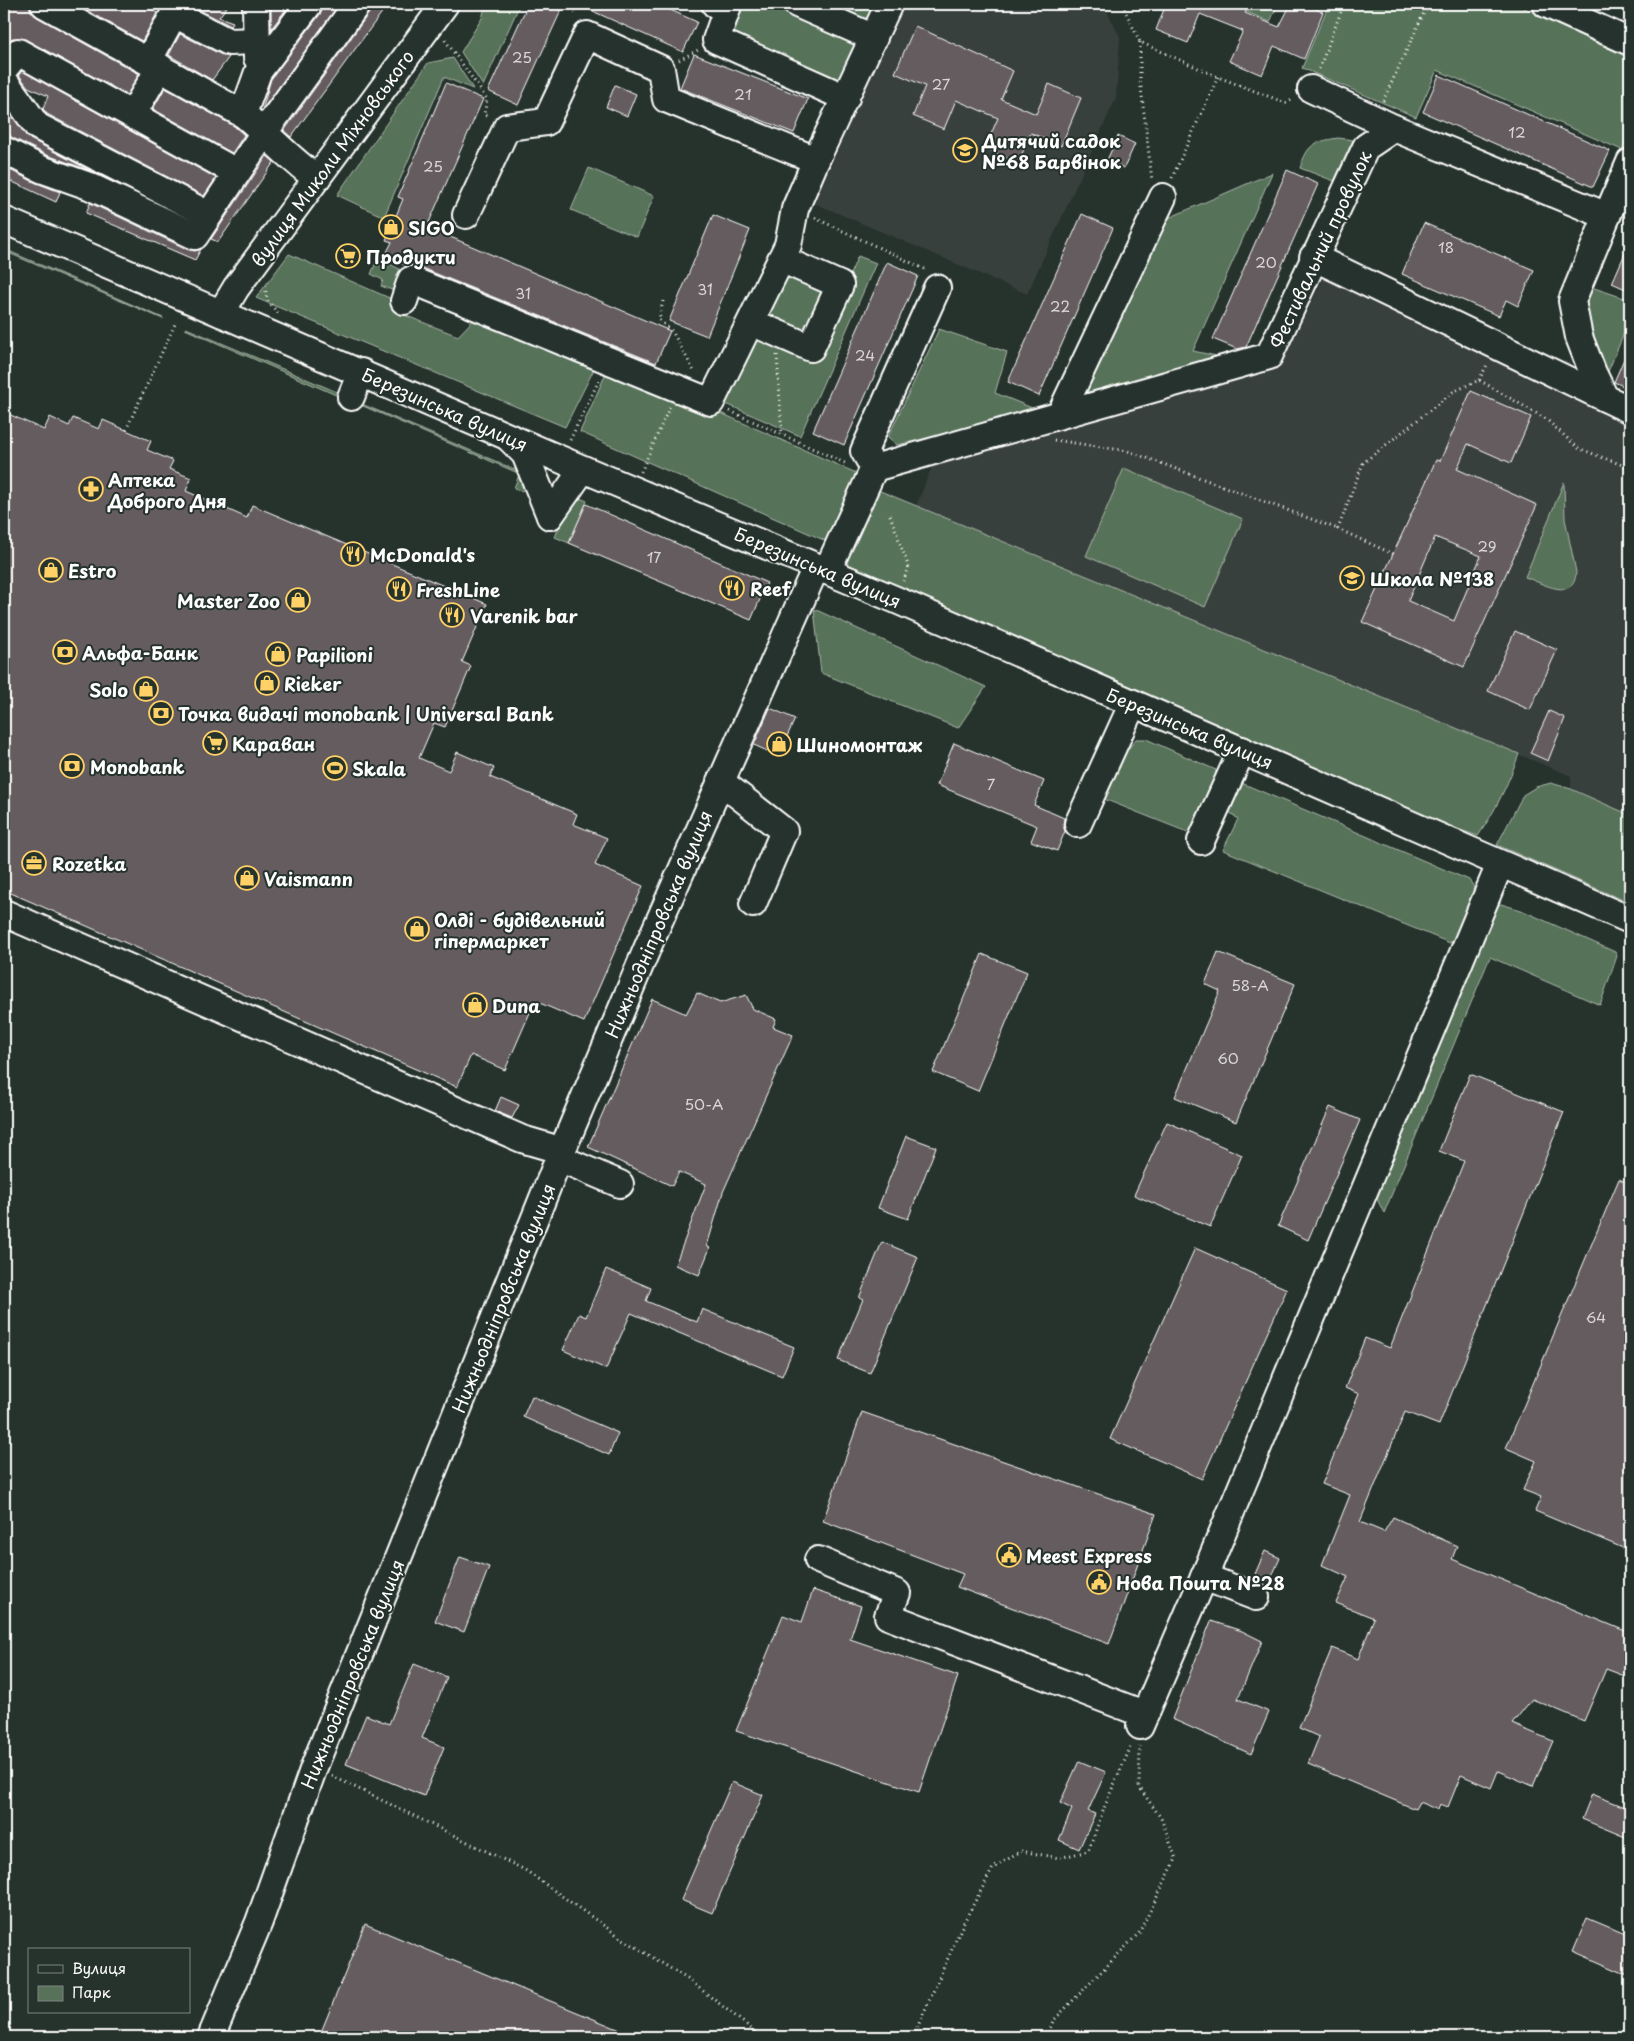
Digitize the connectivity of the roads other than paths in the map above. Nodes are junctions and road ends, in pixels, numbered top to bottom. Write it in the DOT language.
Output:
graph roads {
  1 [pos="44,4"];
  2 [pos="256,4"];
  3 [pos="309,4"];
  4 [pos="357,4"];
  5 [pos="445,4"];
  6 [pos="715,4"];
  7 [pos="797,4"];
  8 [pos="890,4"];
  9 [pos="1546,4"];
  10 [pos="174,9"];
  11 [pos="874,38"];
  12 [pos="257,41"];
  13 [pos="1630,42"];
  14 [pos="154,64"];
  15 [pos="4,69"];
  16 [pos="258,72"];
  17 [pos="4,80"];
  18 [pos="1312,89"];
  19 [pos="846,98"];
  20 [pos="243,114"];
  21 [pos="132,115"];
  22 [pos="1384,123"];
  23 [pos="265,131"];
  24 [pos="4,150"];
  25 [pos="816,160"];
  26 [pos="1629,170"];
  27 [pos="236,172"];
  28 [pos="317,178"];
  29 [pos="1163,197"];
  30 [pos="209,215"];
  31 [pos="466,215"];
  32 [pos="1606,216"];
  33 [pos="4,220"];
  34 [pos="1314,257"];
  35 [pos="781,259"];
  36 [pos="937,288"];
  37 [pos="404,301"];
  38 [pos="222,313"];
  39 [pos="751,322"];
  40 [pos="361,372"];
  41 [pos="351,397"];
  42 [pos="1605,398"];
  43 [pos="1630,410"];
  44 [pos="1060,415"];
  45 [pos="508,437"];
  46 [pos="573,464"];
  47 [pos="872,471"];
  48 [pos="821,569"];
  49 [pos="1133,703"];
  50 [pos="1242,750"];
  51 [pos="720,781"];
  52 [pos="1078,824"];
  53 [pos="1201,841"];
  54 [pos="1500,864"];
  55 [pos="753,904"];
  56 [pos="4,913"];
  57 [pos="1630,920"];
  58 [pos="561,1155"];
  59 [pos="620,1184"];
  60 [pos="818,1560"];
  61 [pos="1204,1577"];
  62 [pos="1256,1597"];
  63 [pos="211,2037"];
  1 -- 14 [label="street"];
  2 -- 12 [label="street"];
  3 -- 16 [label="street"];
  4 -- 23 [label="street"];
  5 -- 28 [label="street, вулиця Миколи Міхновського"];
  6 -- 19 [label="street"];
  7 -- 11 [label="street"];
  8 -- 11 [label="street"];
  9 -- 13 [label="street"];
  10 -- 12 [label="street"];
  10 -- 14 [label="street"];
  11 -- 19 [label="street"];
  12 -- 16 [label="street"];
  14 -- 20 [label="street"];
  14 -- 21 [label="street"];
  15 -- 21 [label="street"];
  16 -- 20 [label="street"];
  17 -- 30 [label="street"];
  18 -- 22 [label="street"];
  19 -- 25 [label="street"];
  20 -- 23 [label="street"];
  21 -- 27 [label="street"];
  22 -- 32 [label="street"];
  22 -- 34 [label="street, Фестивальний провулок"];
  23 -- 27 [label="street"];
  23 -- 28 [label="street"];
  24 -- 30 [label="street"];
  25 -- 31 [label="street"];
  25 -- 35 [label="street"];
  26 -- 32 [label="street"];
  27 -- 30 [label="street"];
  28 -- 38 [label="street, вулиця Миколи Міхновського"];
  29 -- 44 [label="street"];
  32 -- 42 [label="street"];
  33 -- 38 [label="street, Березинська вулиця"];
  34 -- 42 [label="street"];
  34 -- 44 [label="street, Фестивальний провулок"];
  35 -- 39 [label="street"];
  35 -- 39 [label="street"];
  36 -- 47 [label="street"];
  37 -- 39 [label="street"];
  38 -- 40 [label="street, Березинська вулиця"];
  40 -- 41 [label="street"];
  40 -- 45 [label="street, Березинська вулиця"];
  42 -- 43 [label="street"];
  44 -- 47 [label="street, Фестивальний провулок"];
  45 -- 46 [label="street, Березинська вулиця"];
  45 -- 46 [label="street"];
  46 -- 48 [label="street, Березинська вулиця"];
  47 -- 48 [label="street"];
  48 -- 49 [label="street, Березинська вулиця"];
  48 -- 51 [label="street, Нижньодніпровська вулиця"];
  49 -- 50 [label="street, Березинська вулиця"];
  49 -- 52 [label="street"];
  50 -- 53 [label="street"];
  50 -- 54 [label="street, Березинська вулиця"];
  51 -- 55 [label="street"];
  51 -- 58 [label="street, Нижньодніпровська вулиця"];
  54 -- 57 [label="street, Березинська вулиця"];
  54 -- 61 [label="street"];
  56 -- 58 [label="street"];
  58 -- 59 [label="street"];
  58 -- 63 [label="street, Нижньодніпровська вулиця"];
  60 -- 61 [label="street"];
  61 -- 62 [label="street"];
}
